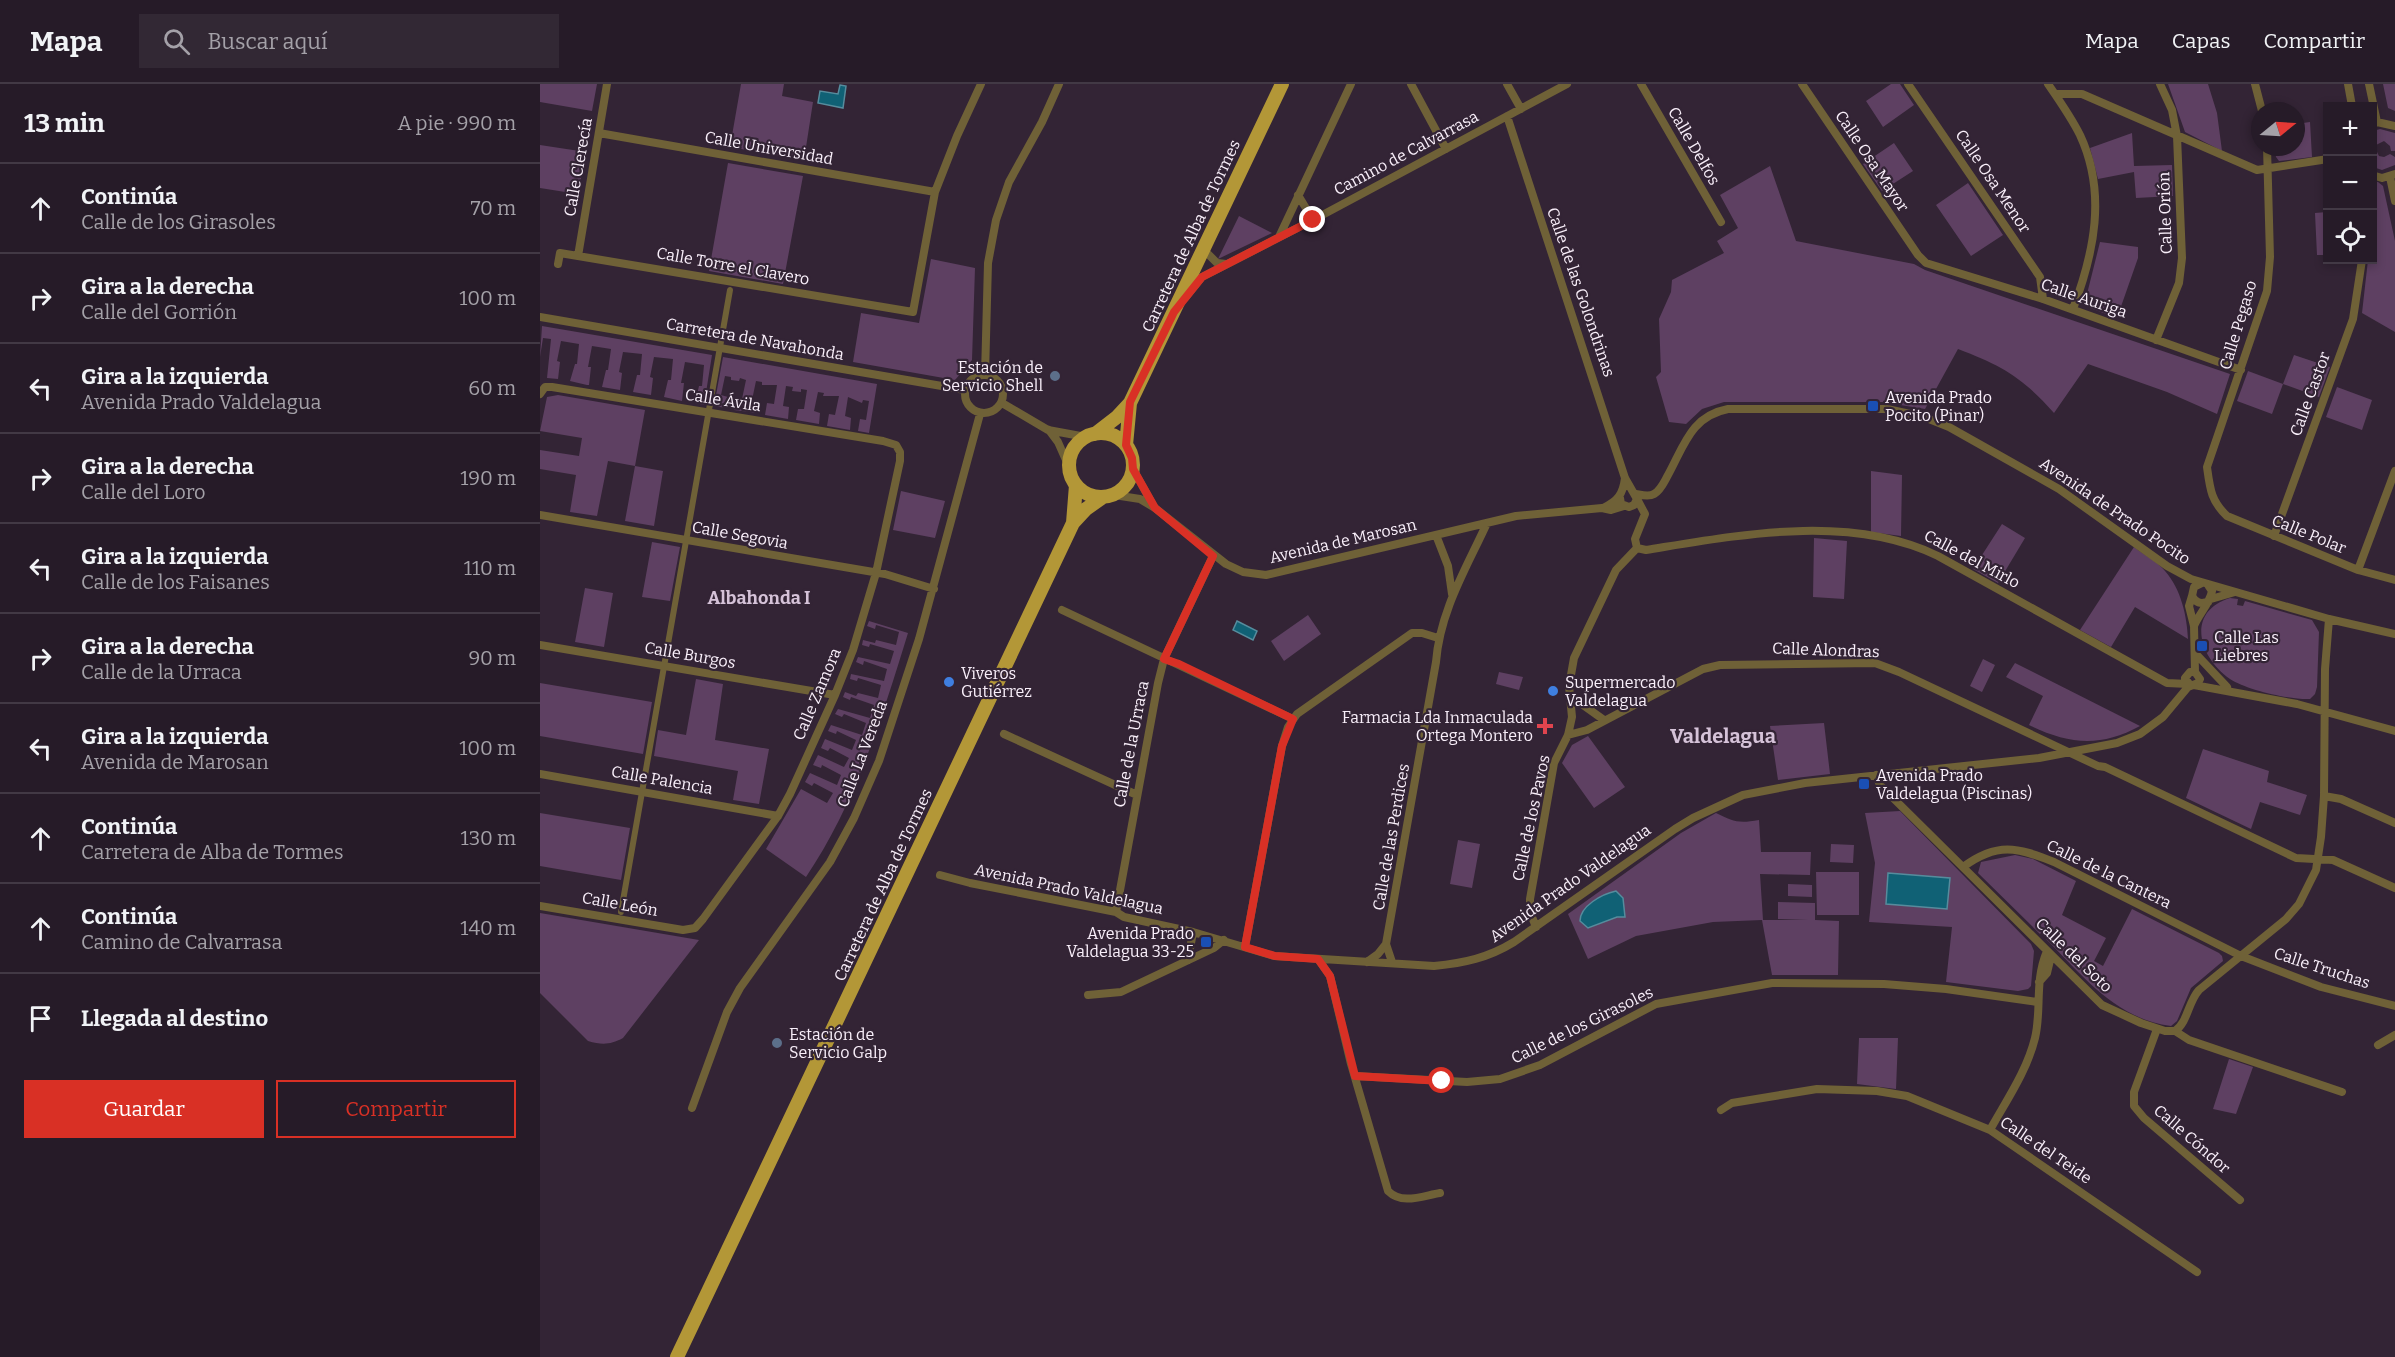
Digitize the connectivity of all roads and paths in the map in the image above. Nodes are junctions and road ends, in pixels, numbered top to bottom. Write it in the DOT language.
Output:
graph roads {
  1 [pos="607,84"];
  2 [pos="981,84"];
  3 [pos="1059,84"];
  4 [pos="1282,84"];
  5 [pos="1351,84"];
  6 [pos="1411,84"];
  7 [pos="1507,84"];
  8 [pos="1567,84"];
  9 [pos="1641,84"];
  10 [pos="1802,84"];
  11 [pos="1908,84"];
  12 [pos="2048,84"];
  13 [pos="2160,84"];
  14 [pos="2255,84"];
  15 [pos="2348,84"];
  16 [pos="2369,84"];
  17 [pos="2055,94"];
  18 [pos="2260,102"];
  19 [pos="2351,102"];
  20 [pos="2372,102"];
  21 [pos="1521,109"];
  22 [pos="1507,116"];
  23 [pos="2377,123"];
  24 [pos="2395,126"];
  25 [pos="599,133"];
  26 [pos="2177,136"];
  27 [pos="1446,149"];
  28 [pos="2267,156"];
  29 [pos="2323,160"];
  30 [pos="2268,169"];
  31 [pos="2392,176"];
  32 [pos="934,192"];
  33 [pos="1298,195"];
  34 [pos="2395,201"];
  35 [pos="1313,220"];
  36 [pos="1721,222"];
  37 [pos="1280,237"];
  38 [pos="1204,250"];
  39 [pos="1918,255"];
  40 [pos="578,256"];
  41 [pos="558,264"];
  42 [pos="1227,264"];
  43 [pos="2361,264"];
  44 [pos="730,290"];
  45 [pos="2043,299"];
  46 [pos="2073,309"];
  47 [pos="1174,312"];
  48 [pos="540,317"];
  49 [pos="2156,340"];
  50 [pos="719,349"];
  51 [pos="2241,370"];
  52 [pos="985,375"];
  53 [pos="542,390"];
  54 [pos="965,390"];
  55 [pos="1130,402"];
  56 [pos="1002,403"];
  57 [pos="708,412"];
  58 [pos="980,414"];
  59 [pos="1048,430"];
  60 [pos="1090,435"];
  61 [pos="896,445"];
  62 [pos="1126,445"];
  63 [pos="1069,467"];
  64 [pos="1133,469"];
  65 [pos="2395,471"];
  66 [pos="1076,485"];
  67 [pos="1108,496"];
  68 [pos="1628,498"];
  69 [pos="2217,506"];
  70 [pos="1155,508"];
  71 [pos="540,515"];
  72 [pos="1073,523"];
  73 [pos="1487,523"];
  74 [pos="1436,535"];
  75 [pos="2274,536"];
  76 [pos="686,540"];
  77 [pos="1637,548"];
  78 [pos="1213,556"];
  79 [pos="1449,569"];
  80 [pos="2358,570"];
  81 [pos="1464,572"];
  82 [pos="876,573"];
  83 [pos="2395,580"];
  84 [pos="2205,584"];
  85 [pos="934,589"];
  86 [pos="2236,592"];
  87 [pos="1452,594"];
  88 [pos="2192,596"];
  89 [pos="2209,600"];
  90 [pos="1062,610"];
  91 [pos="2329,619"];
  92 [pos="2194,626"];
  93 [pos="2395,634"];
  94 [pos="1438,638"];
  95 [pos="540,645"];
  96 [pos="2195,653"];
  97 [pos="1164,659"];
  98 [pos="664,666"];
  99 [pos="2197,673"];
  100 [pos="2167,683"];
  101 [pos="2191,685"];
  102 [pos="2227,687"];
  103 [pos="2236,692"];
  104 [pos="835,695"];
  105 [pos="1569,695"];
  106 [pos="2175,703"];
  107 [pos="2325,711"];
  108 [pos="1293,719"];
  109 [pos="1604,720"];
  110 [pos="2395,731"];
  111 [pos="1004,734"];
  112 [pos="1568,735"];
  113 [pos="2043,740"];
  114 [pos="2105,746"];
  115 [pos="2072,753"];
  116 [pos="2039,758"];
  117 [pos="2105,767"];
  118 [pos="540,774"];
  119 [pos="1889,774"];
  120 [pos="1876,775"];
  121 [pos="642,792"];
  122 [pos="1137,795"];
  123 [pos="2324,796"];
  124 [pos="1892,797"];
  125 [pos="778,816"];
  126 [pos="2395,824"];
  127 [pos="2318,858"];
  128 [pos="1963,867"];
  129 [pos="940,875"];
  130 [pos="2395,888"];
  131 [pos="540,906"];
  132 [pos="621,912"];
  133 [pos="1116,912"];
  134 [pos="1536,927"];
  135 [pos="695,928"];
  136 [pos="1193,932"];
  137 [pos="1224,940"];
  138 [pos="1386,944"];
  139 [pos="1245,947"];
  140 [pos="2049,954"];
  141 [pos="2241,956"];
  142 [pos="1318,959"];
  143 [pos="1188,960"];
  144 [pos="1344,961"];
  145 [pos="1366,962"];
  146 [pos="1392,962"];
  147 [pos="2064,969"];
  148 [pos="2047,973"];
  149 [pos="1330,976"];
  150 [pos="2039,982"];
  151 [pos="1088,995"];
  152 [pos="2037,1002"];
  153 [pos="2395,1006"];
  154 [pos="2157,1029"];
  155 [pos="2175,1031"];
  156 [pos="2395,1035"];
  157 [pos="2378,1045"];
  158 [pos="1355,1076"];
  159 [pos="2342,1092"];
  160 [pos="692,1108"];
  161 [pos="1721,1110"];
  162 [pos="1990,1130"];
  163 [pos="1440,1193"];
  164 [pos="2240,1200"];
  165 [pos="2197,1272"];
  166 [pos="677,1357"];
  1 -- 25 [label="street, Calle Clerecía"];
  2 -- 32 [label="street"];
  3 -- 52 [label="street"];
  4 -- 38 [label="main road, Carretera de Alba de Tormes"];
  5 -- 33 [label="street"];
  6 -- 27 [label="street"];
  7 -- 21 [label="street"];
  8 -- 21 [label="street, Camino de Calvarrasa"];
  9 -- 36 [label="street, Calle Delfos"];
  10 -- 39 [label="street, Calle Osa Mayor"];
  11 -- 45 [label="street, Calle Osa Menor"];
  12 -- 17 [label="street"];
  13 -- 26 [label="street, Calle Orión"];
  14 -- 18 [label="street"];
  15 -- 19 [label="street"];
  16 -- 20 [label="street"];
  17 -- 26 [label="street"];
  17 -- 46 [label="street"];
  21 -- 22 [label="street, Camino de Calvarrasa"];
  22 -- 27 [label="street, Camino de Calvarrasa"];
  22 -- 68 [label="street, Calle de las Golondrinas"];
  23 -- 24 [label="street"];
  25 -- 32 [label="street, Calle Universidad"];
  25 -- 40 [label="street, Calle Clerecía"];
  26 -- 30 [label="street"];
  26 -- 49 [label="street, Calle Orión"];
  27 -- 35 [label="street, Camino de Calvarrasa"];
  28 -- 30 [label="street, Calle Pegaso"];
  29 -- 30 [label="street"];
  30 -- 51 [label="street, Calle Pegaso"];
  31 -- 34 [label="street"];
  32 -- 40 [label="street, Calle Torre el Clavero"];
  33 -- 35 [label="street"];
  33 -- 37 [label="street"];
  35 -- 37 [label="street, Camino de Calvarrasa"];
  37 -- 42 [label="street, Camino de Calvarrasa"];
  38 -- 42 [label="street"];
  38 -- 47 [label="main road, Carretera de Alba de Tormes"];
  39 -- 45 [label="street, Calle Auriga"];
  40 -- 41 [label="street"];
  42 -- 47 [label="street, Camino de Calvarrasa"];
  43 -- 75 [label="street, Calle Castor"];
  44 -- 50 [label="street"];
  45 -- 46 [label="street, Calle Auriga"];
  46 -- 49 [label="street, Calle Auriga"];
  47 -- 55 [label="main road, Carretera de Alba de Tormes"];
  48 -- 50 [label="street, Carretera de Navahonda"];
  49 -- 51 [label="street, Calle Auriga"];
  50 -- 54 [label="street, Carretera de Navahonda"];
  50 -- 57 [label="street"];
  51 -- 69 [label="street, Calle Pegaso"];
  52 -- 54 [label="street"];
  52 -- 56 [label="street"];
  53 -- 57 [label="street, Calle Ávila"];
  54 -- 58 [label="street"];
  55 -- 60 [label="main road, Carretera de Alba de Tormes"];
  55 -- 62 [label="main road, Carretera de Alba de Tormes"];
  56 -- 58 [label="street"];
  56 -- 59 [label="street"];
  57 -- 61 [label="street, Calle Ávila"];
  57 -- 76 [label="street"];
  58 -- 85 [label="street, Calle La Vereda"];
  59 -- 60 [label="street"];
  59 -- 63 [label="street"];
  60 -- 62 [label="main road"];
  60 -- 63 [label="main road"];
  61 -- 82 [label="street, Calle Zamora"];
  62 -- 64 [label="main road"];
  63 -- 66 [label="main road"];
  64 -- 67 [label="main road"];
  64 -- 70 [label="street, Avenida de Marosan"];
  65 -- 80 [label="street"];
  66 -- 67 [label="main road"];
  66 -- 72 [label="main road, Carretera de Alba de Tormes"];
  67 -- 70 [label="street, Avenida de Marosan"];
  67 -- 72 [label="main road, Carretera de Alba de Tormes"];
  68 -- 73 [label="street, Avenida de Prado Pocito"];
  68 -- 77 [label="street"];
  68 -- 84 [label="street, Avenida de Prado Pocito"];
  69 -- 75 [label="street, Calle Polar"];
  70 -- 78 [label="street, Avenida de Marosan"];
  71 -- 76 [label="street, Calle Segovia"];
  72 -- 166 [label="main road, Carretera de Alba de Tormes"];
  73 -- 74 [label="street, Avenida de Marosan"];
  73 -- 81 [label="street, Calle de las Perdices"];
  74 -- 78 [label="street, Avenida de Marosan"];
  74 -- 79 [label="street, Calle de las Perdices"];
  75 -- 80 [label="street, Calle Polar"];
  76 -- 82 [label="street, Calle Segovia"];
  76 -- 98 [label="street"];
  77 -- 100 [label="street, Calle del Mirlo"];
  77 -- 105 [label="street, Calle de los Pavos"];
  78 -- 97 [label="street, Calle de la Urraca"];
  79 -- 81 [label="street"];
  79 -- 87 [label="street, Calle de las Perdices"];
  80 -- 83 [label="street, Calle Polar"];
  81 -- 87 [label="street, Calle de las Perdices"];
  82 -- 85 [label="street, Calle Segovia"];
  82 -- 104 [label="street, Calle Zamora"];
  84 -- 86 [label="street, Avenida de Prado Pocito"];
  84 -- 88 [label="street"];
  84 -- 89 [label="street"];
  85 -- 160 [label="street, Calle La Vereda"];
  86 -- 89 [label="street"];
  86 -- 91 [label="street, Avenida de Prado Pocito"];
  87 -- 94 [label="street, Calle de las Perdices"];
  88 -- 89 [label="street"];
  88 -- 92 [label="street"];
  89 -- 92 [label="street"];
  90 -- 97 [label="street"];
  91 -- 93 [label="street, Avenida de Prado Pocito"];
  91 -- 107 [label="street"];
  92 -- 96 [label="street"];
  94 -- 108 [label="street"];
  94 -- 138 [label="street, Calle de las Perdices"];
  95 -- 98 [label="street, Calle Burgos"];
  96 -- 99 [label="street"];
  96 -- 102 [label="street"];
  97 -- 108 [label="street"];
  97 -- 122 [label="street, Calle de la Urraca"];
  98 -- 104 [label="street, Calle Burgos"];
  98 -- 121 [label="street"];
  99 -- 101 [label="street, Avenida Prado Valdelagua"];
  99 -- 102 [label="street"];
  100 -- 101 [label="street, Calle del Mirlo"];
  100 -- 106 [label="street"];
  101 -- 103 [label="street, Calle del Mirlo"];
  101 -- 106 [label="street, Avenida Prado Valdelagua"];
  102 -- 103 [label="street"];
  103 -- 107 [label="street"];
  104 -- 125 [label="street, Calle Zamora"];
  105 -- 109 [label="street"];
  105 -- 112 [label="street, Calle de los Pavos"];
  106 -- 114 [label="street, Avenida Prado Valdelagua"];
  107 -- 110 [label="street"];
  107 -- 123 [label="street"];
  108 -- 139 [label="street"];
  109 -- 112 [label="street, Calle Alondras"];
  109 -- 113 [label="street, Calle Alondras"];
  111 -- 122 [label="street"];
  112 -- 134 [label="street, Calle de los Pavos"];
  113 -- 115 [label="street, Calle Alondras"];
  113 -- 116 [label="street"];
  114 -- 115 [label="street, Avenida Prado Valdelagua"];
  114 -- 117 [label="street"];
  115 -- 116 [label="street, Avenida Prado Valdelagua"];
  115 -- 117 [label="street, Calle Alondras"];
  116 -- 119 [label="street, Avenida Prado Valdelagua"];
  117 -- 127 [label="street, Calle Alondras"];
  118 -- 121 [label="street, Calle Palencia"];
  119 -- 120 [label="street, Avenida Prado Valdelagua"];
  119 -- 124 [label="street"];
  120 -- 124 [label="street, Calle del Soto"];
  120 -- 134 [label="street, Avenida Prado Valdelagua"];
  121 -- 125 [label="street, Calle Palencia"];
  121 -- 132 [label="street"];
  122 -- 133 [label="street, Calle de la Urraca"];
  123 -- 126 [label="street"];
  123 -- 127 [label="street"];
  124 -- 128 [label="street, Calle del Soto"];
  125 -- 135 [label="street, Calle Zamora"];
  127 -- 130 [label="street, Calle Alondras"];
  127 -- 141 [label="street"];
  128 -- 140 [label="street, Calle del Soto"];
  128 -- 141 [label="street, Calle de la Cantera"];
  129 -- 133 [label="street, Avenida Prado Valdelagua"];
  131 -- 135 [label="street, Calle León"];
  133 -- 136 [label="street, Avenida Prado Valdelagua"];
  134 -- 146 [label="street, Avenida Prado Valdelagua"];
  136 -- 137 [label="street, Avenida Prado Valdelagua"];
  136 -- 143 [label="street"];
  137 -- 139 [label="street, Avenida Prado Valdelagua"];
  137 -- 143 [label="street"];
  138 -- 145 [label="street"];
  138 -- 146 [label="street, Calle de las Perdices"];
  139 -- 142 [label="street, Avenida Prado Valdelagua"];
  140 -- 147 [label="street, Calle del Soto"];
  140 -- 148 [label="street"];
  140 -- 150 [label="street"];
  141 -- 153 [label="street, Calle Truchas"];
  141 -- 155 [label="street"];
  142 -- 144 [label="street, Avenida Prado Valdelagua"];
  142 -- 149 [label="street"];
  143 -- 151 [label="street"];
  144 -- 145 [label="street, Avenida Prado Valdelagua"];
  144 -- 149 [label="street"];
  145 -- 146 [label="street, Avenida Prado Valdelagua"];
  147 -- 148 [label="street"];
  147 -- 154 [label="street, Calle del Soto"];
  148 -- 150 [label="street"];
  149 -- 158 [label="street"];
  150 -- 152 [label="street"];
  152 -- 158 [label="street, Calle de los Girasoles"];
  152 -- 162 [label="street"];
  154 -- 155 [label="street, Calle del Soto"];
  154 -- 164 [label="street, Calle Cóndor"];
  155 -- 159 [label="street, Calle del Soto"];
  156 -- 157 [label="street"];
  158 -- 163 [label="street"];
  161 -- 162 [label="street, Calle del Teide"];
  162 -- 165 [label="street, Calle del Teide"];
}
